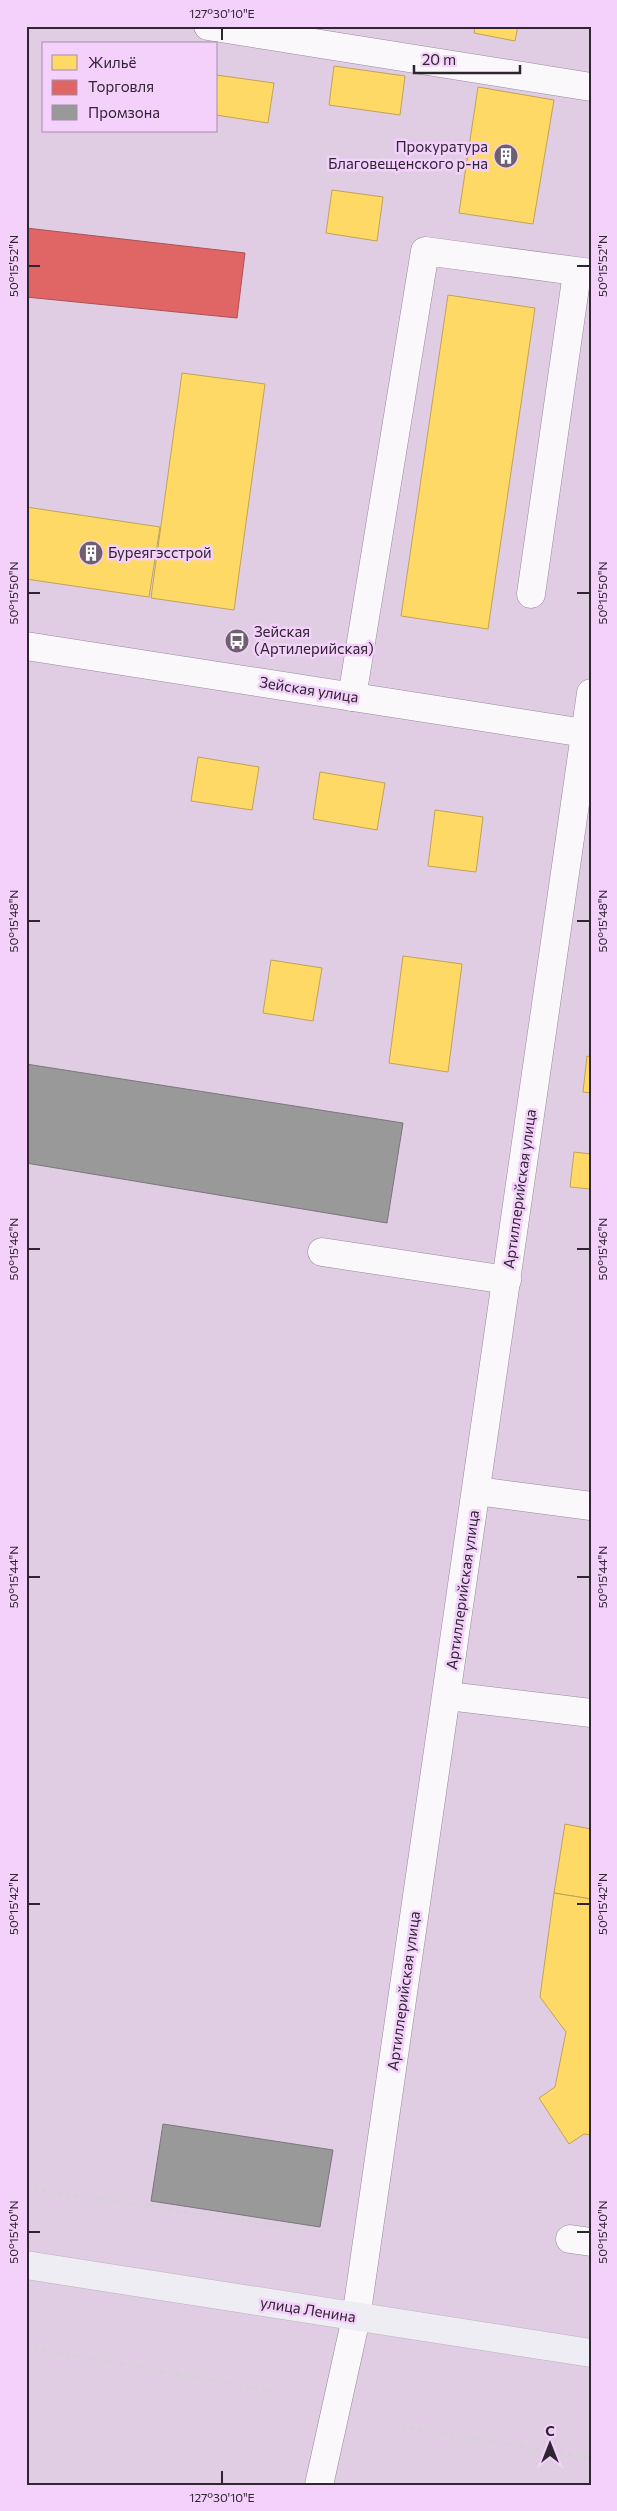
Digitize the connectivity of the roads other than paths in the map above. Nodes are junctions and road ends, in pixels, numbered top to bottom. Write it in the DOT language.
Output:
graph roads {
  1 [pos="208,26"];
  2 [pos="591,87"];
  3 [pos="584,273"];
  4 [pos="531,594"];
  5 [pos="26,646"];
  6 [pos="591,693"];
  7 [pos="352,696"];
  8 [pos="588,734"];
  9 [pos="322,1252"];
  10 [pos="507,1280"];
  11 [pos="477,1490"];
  12 [pos="591,1506"];
  13 [pos="448,1696"];
  14 [pos="591,1714"];
  15 [pos="26,2265"];
  16 [pos="356,2318"];
  17 [pos="591,2353"];
  18 [pos="319,2485"];
  1 -- 2 [label="street"];
  3 -- 4 [label="street"];
  3 -- 7 [label="street"];
  5 -- 7 [label="street, Зейская улица"];
  6 -- 8 [label="street, Артиллерийская улица"];
  7 -- 8 [label="street, Зейская улица"];
  8 -- 10 [label="street, Артиллерийская улица"];
  9 -- 10 [label="street"];
  10 -- 11 [label="street, Артиллерийская улица"];
  11 -- 12 [label="street"];
  11 -- 13 [label="street, Артиллерийская улица"];
  13 -- 14 [label="street"];
  13 -- 16 [label="street, Артиллерийская улица"];
  15 -- 16 [label="main road, улица Ленина"];
  16 -- 17 [label="main road, улица Ленина"];
  16 -- 18 [label="street, Артиллерийская улица"];
}
